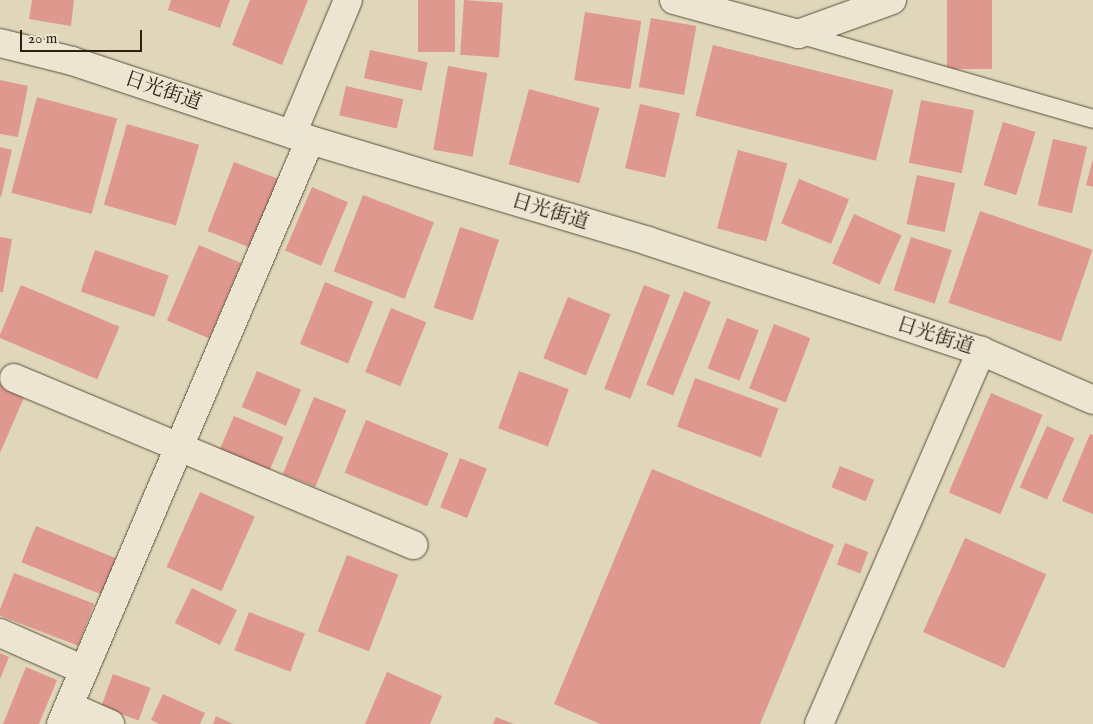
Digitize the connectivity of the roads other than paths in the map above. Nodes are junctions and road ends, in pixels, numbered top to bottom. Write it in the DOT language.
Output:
graph roads {
  1 [pos="348,0"];
  2 [pos="674,0"];
  3 [pos="892,0"];
  4 [pos="798,34"];
  5 [pos="0,43"];
  6 [pos="1093,119"];
  7 [pos="301,137"];
  8 [pos="981,351"];
  9 [pos="14,378"];
  10 [pos="1093,400"];
  11 [pos="179,448"];
  12 [pos="413,546"];
  13 [pos="0,633"];
  14 [pos="84,670"];
  15 [pos="65,715"];
  16 [pos="110,724"];
  17 [pos="819,724"];
  1 -- 7 [label="street"];
  2 -- 4 [label="street"];
  3 -- 4 [label="street"];
  4 -- 6 [label="lane"];
  5 -- 7 [label="street, 日光街道"];
  7 -- 8 [label="street, 日光街道"];
  7 -- 11 [label="street"];
  8 -- 10 [label="street, 日光街道"];
  8 -- 17 [label="street"];
  9 -- 11 [label="street"];
  11 -- 12 [label="street"];
  11 -- 14 [label="street"];
  13 -- 14 [label="street"];
  14 -- 15 [label="street"];
  15 -- 16 [label="street"];
}
